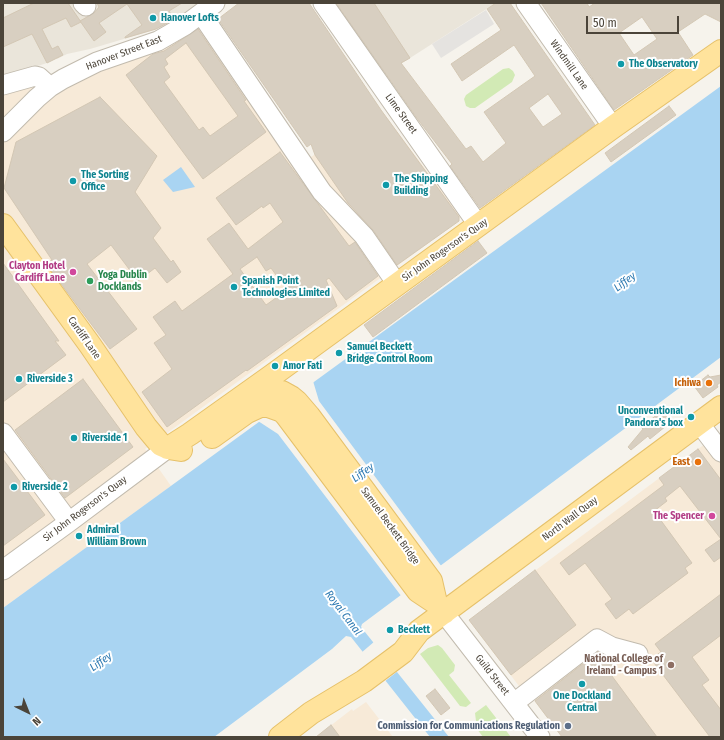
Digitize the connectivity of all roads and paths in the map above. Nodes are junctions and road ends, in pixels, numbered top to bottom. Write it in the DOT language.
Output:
graph roads {
  1 [pos="323,3"];
  2 [pos="526,3"];
  3 [pos="207,8"];
  4 [pos="721,51"];
  5 [pos="3,85"];
  6 [pos="50,87"];
  7 [pos="613,127"];
  8 [pos="3,132"];
  9 [pos="3,225"];
  10 [pos="479,226"];
  11 [pos="397,284"];
  12 [pos="246,394"];
  13 [pos="283,402"];
  14 [pos="721,407"];
  15 [pos="699,424"];
  16 [pos="3,433"];
  17 [pos="168,448"];
  18 [pos="721,452"];
  19 [pos="69,522"];
  20 [pos="3,570"];
  21 [pos="440,608"];
  22 [pos="638,654"];
  23 [pos="514,703"];
  24 [pos="280,737"];
  25 [pos="540,737"];
  1 -- 10 [label="street, Lime Street"];
  2 -- 7 [label="street, Windmill Lane"];
  3 -- 6 [label="street, Hanover Street East"];
  3 -- 11 [label="street"];
  4 -- 7 [label="main road, Sir John Rogerson's Quay"];
  5 -- 6 [label="street"];
  6 -- 8 [label="street, Hanover Street East"];
  7 -- 10 [label="main road, Sir John Rogerson's Quay"];
  9 -- 17 [label="main road, Cardiff Lane"];
  10 -- 11 [label="main road, Sir John Rogerson's Quay"];
  11 -- 12 [label="main road, Sir John Rogerson's Quay"];
  12 -- 13 [label="main road, Samuel Beckett Bridge"];
  12 -- 17 [label="main road, Sir John Rogerson's Quay"];
  13 -- 17 [label="main road"];
  13 -- 21 [label="main road, Samuel Beckett Bridge"];
  14 -- 15 [label="main road, North Wall Quay"];
  15 -- 18 [label="street"];
  15 -- 21 [label="main road, North Wall Quay"];
  16 -- 19 [label="street"];
  17 -- 19 [label="street, Sir John Rogerson's Quay"];
  19 -- 20 [label="street, Sir John Rogerson's Quay"];
  21 -- 23 [label="street, Guild Street"];
  21 -- 24 [label="main road, North Wall Quay"];
  22 -- 23 [label="street"];
  23 -- 25 [label="street, Guild Street"];
}
